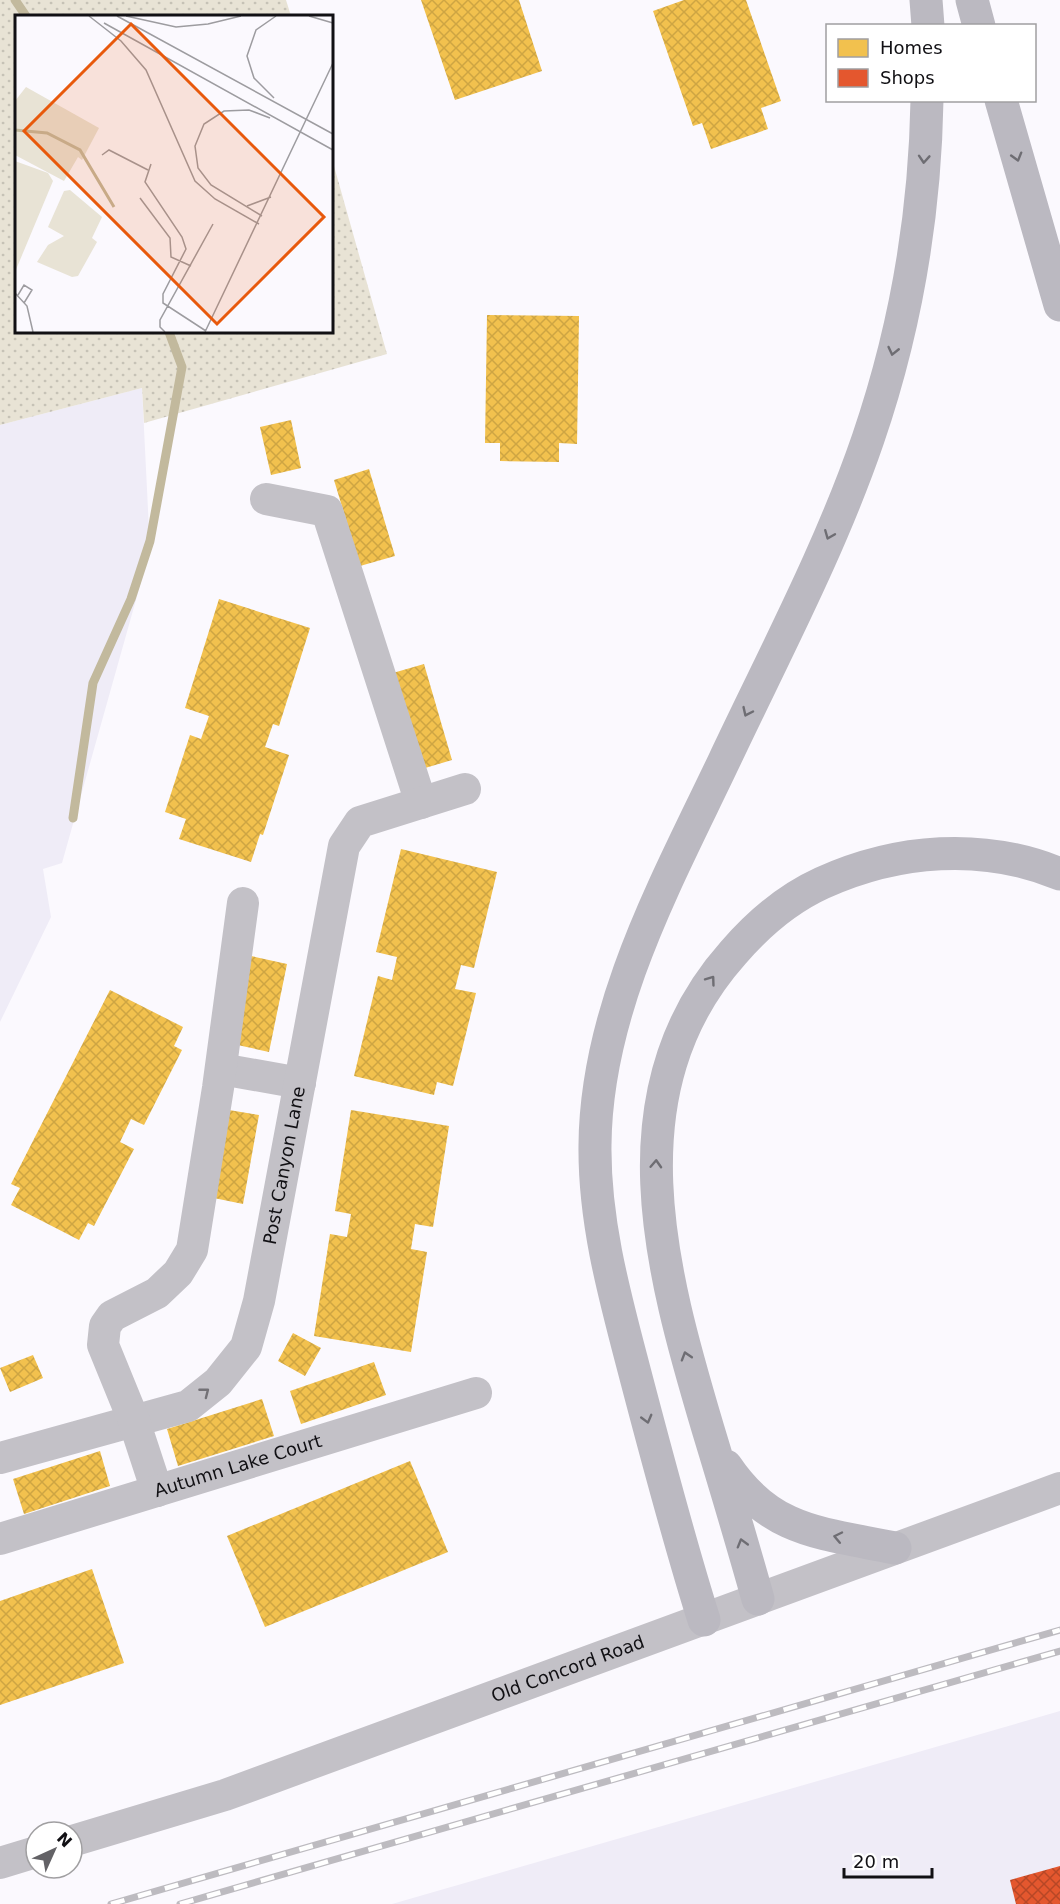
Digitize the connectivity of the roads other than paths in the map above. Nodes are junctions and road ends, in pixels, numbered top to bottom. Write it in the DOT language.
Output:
graph roads {
  1 [pos="927,0"];
  2 [pos="972,0"];
  3 [pos="927,24"];
  4 [pos="978,24"];
  5 [pos="927,102"];
  6 [pos="1002,102"];
  7 [pos="1060,304"];
  8 [pos="266,499"];
  9 [pos="465,789"];
  10 [pos="421,803"];
  11 [pos="1060,874"];
  12 [pos="243,903"];
  13 [pos="220,1069"];
  14 [pos="300,1083"];
  15 [pos="476,1393"];
  16 [pos="134,1421"];
  17 [pos="714,1449"];
  18 [pos="0,1458"];
  19 [pos="1060,1488"];
  20 [pos="157,1491"];
  21 [pos="0,1539"];
  22 [pos="895,1548"];
  23 [pos="758,1599"];
  24 [pos="704,1620"];
  25 [pos="84,1837"];
  26 [pos="24,1856"];
  27 [pos="0,1863"];
  1 -- 3 [label="main road"];
  2 -- 4 [label="main road"];
  5 -- 24 [label="main road, one-way"];
  6 -- 7 [label="main road, one-way"];
  8 -- 10 [label="street"];
  9 -- 10 [label="street, Post Canyon Lane"];
  10 -- 14 [label="street, Post Canyon Lane"];
  17 -- 11 [label="main road, one-way"];
  12 -- 13 [label="street"];
  13 -- 14 [label="street"];
  13 -- 16 [label="street"];
  16 -- 14 [label="street, Post Canyon Lane, one-way"];
  15 -- 20 [label="street, Autumn Lake Court"];
  16 -- 18 [label="street, Post Canyon Lane"];
  16 -- 20 [label="street"];
  22 -- 17 [label="main road, one-way"];
  23 -- 17 [label="main road, one-way"];
  19 -- 22 [label="street, Old Concord Road"];
  20 -- 21 [label="street, Autumn Lake Court"];
  22 -- 23 [label="street, Old Concord Road"];
  23 -- 24 [label="street, Old Concord Road"];
  24 -- 25 [label="street, Old Concord Road"];
  26 -- 27 [label="street"];
}
